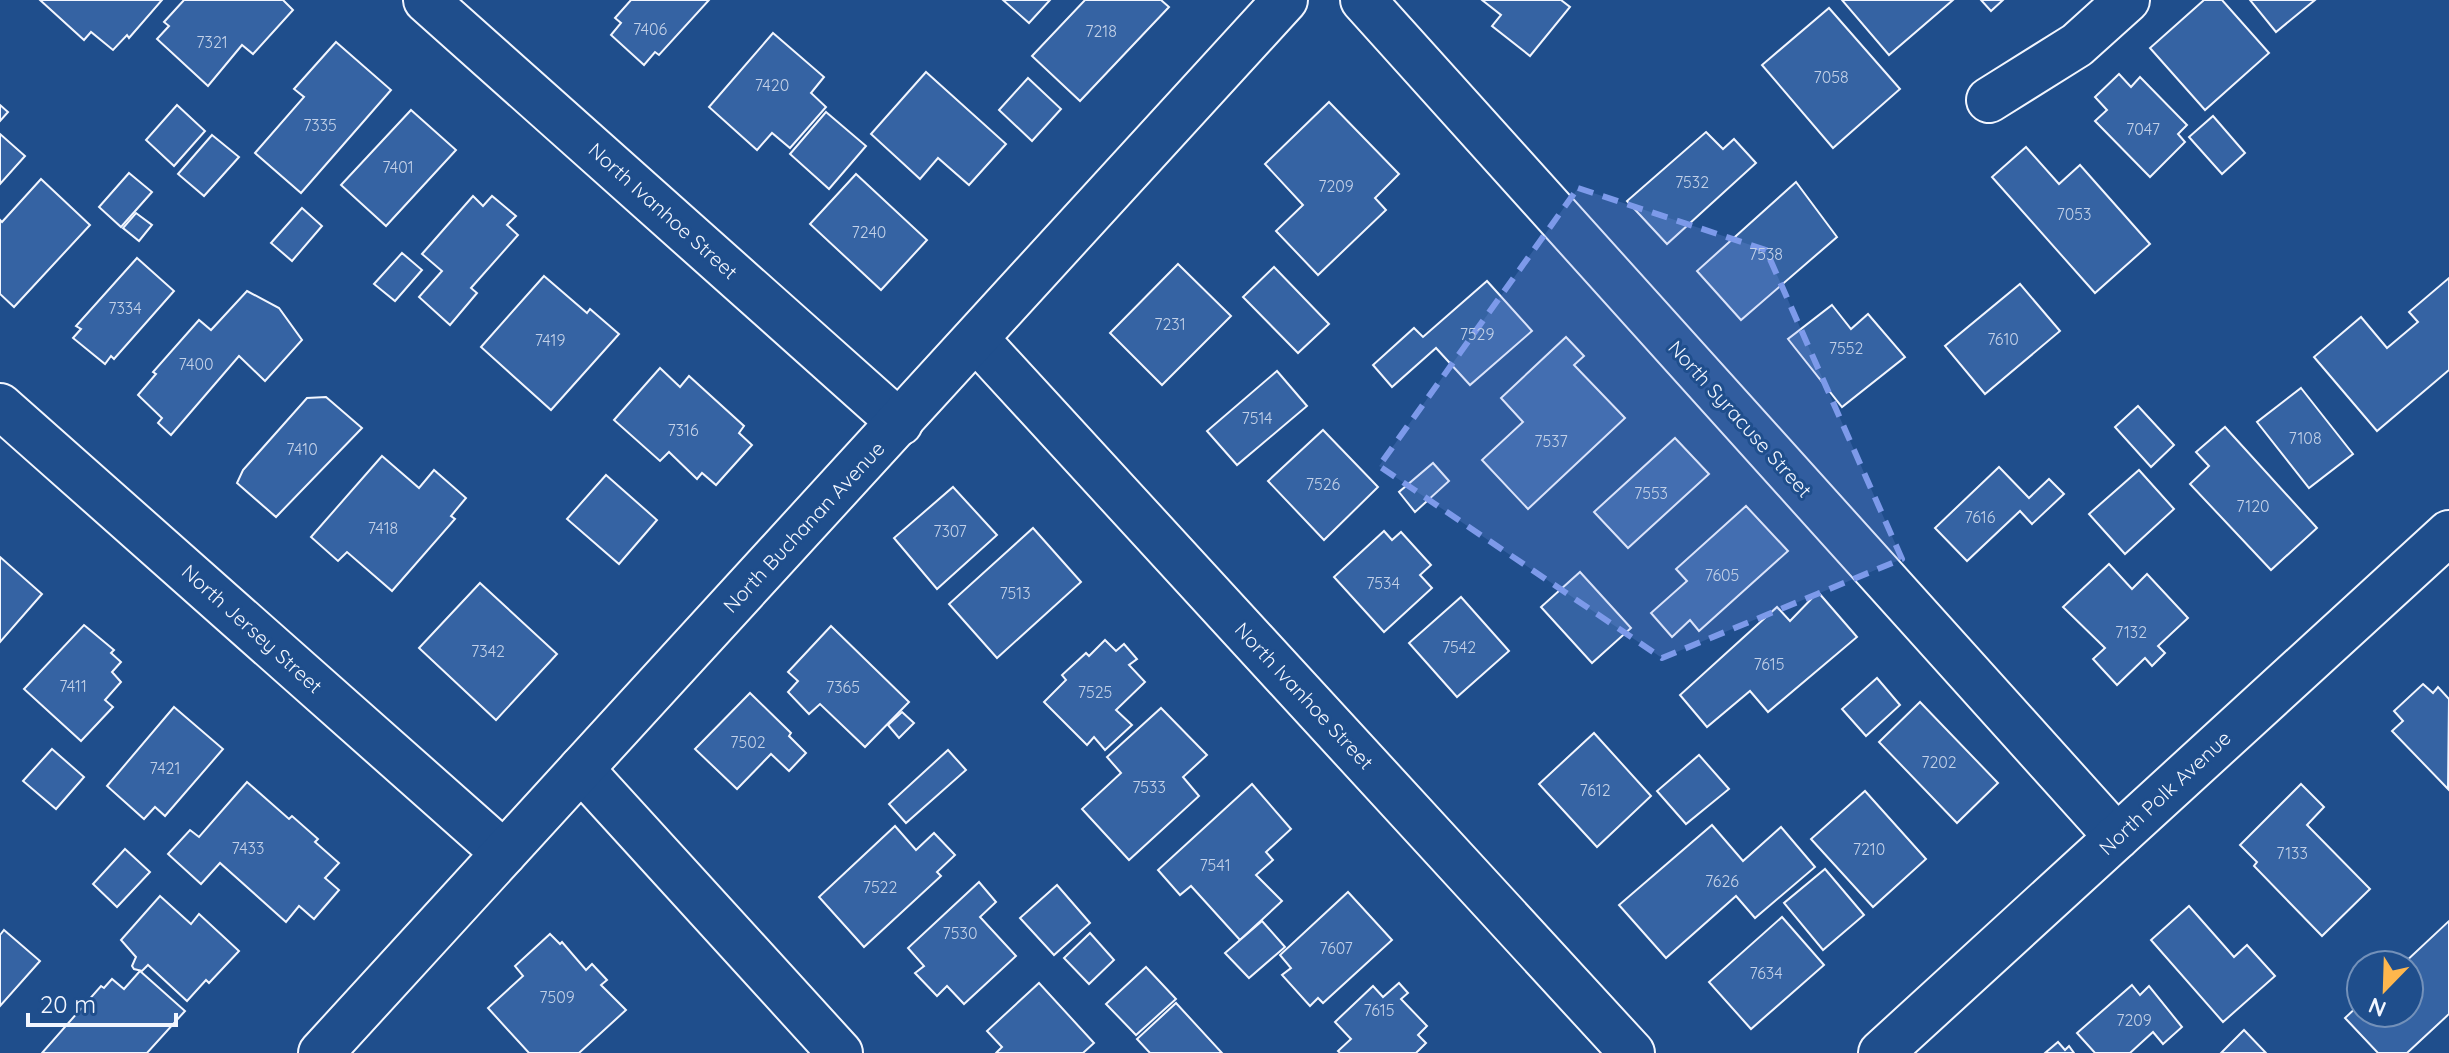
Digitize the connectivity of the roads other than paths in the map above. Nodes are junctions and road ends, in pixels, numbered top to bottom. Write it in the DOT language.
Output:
graph roads {
  1 [pos="426,0"];
  2 [pos="1285,0"];
  3 [pos="1363,0"];
  4 [pos="2127,0"];
  5 [pos="1989,100"];
  6 [pos="976,339"];
  7 [pos="0,406"];
  8 [pos="900,423"];
  9 [pos="2449,533"];
  10 [pos="581,769"];
  11 [pos="2117,837"];
  12 [pos="504,853"];
  13 [pos="321,1053"];
  14 [pos="840,1053"];
  15 [pos="1632,1053"];
  16 [pos="1881,1053"];
  1 -- 8 [label="street, North Ivanhoe Street"];
  2 -- 6 [label="street, North Buchanan Avenue"];
  3 -- 11 [label="street, North Syracuse Street"];
  4 -- 5 [label="street"];
  6 -- 8 [label="street, North Buchanan Avenue"];
  6 -- 15 [label="street, North Ivanhoe Street"];
  7 -- 12 [label="street, North Jersey Street"];
  8 -- 10 [label="street, North Buchanan Avenue"];
  9 -- 11 [label="street, North Polk Avenue"];
  10 -- 12 [label="street, North Buchanan Avenue"];
  10 -- 14 [label="street"];
  11 -- 16 [label="street, North Polk Avenue"];
  12 -- 13 [label="street, North Buchanan Avenue"];
}
